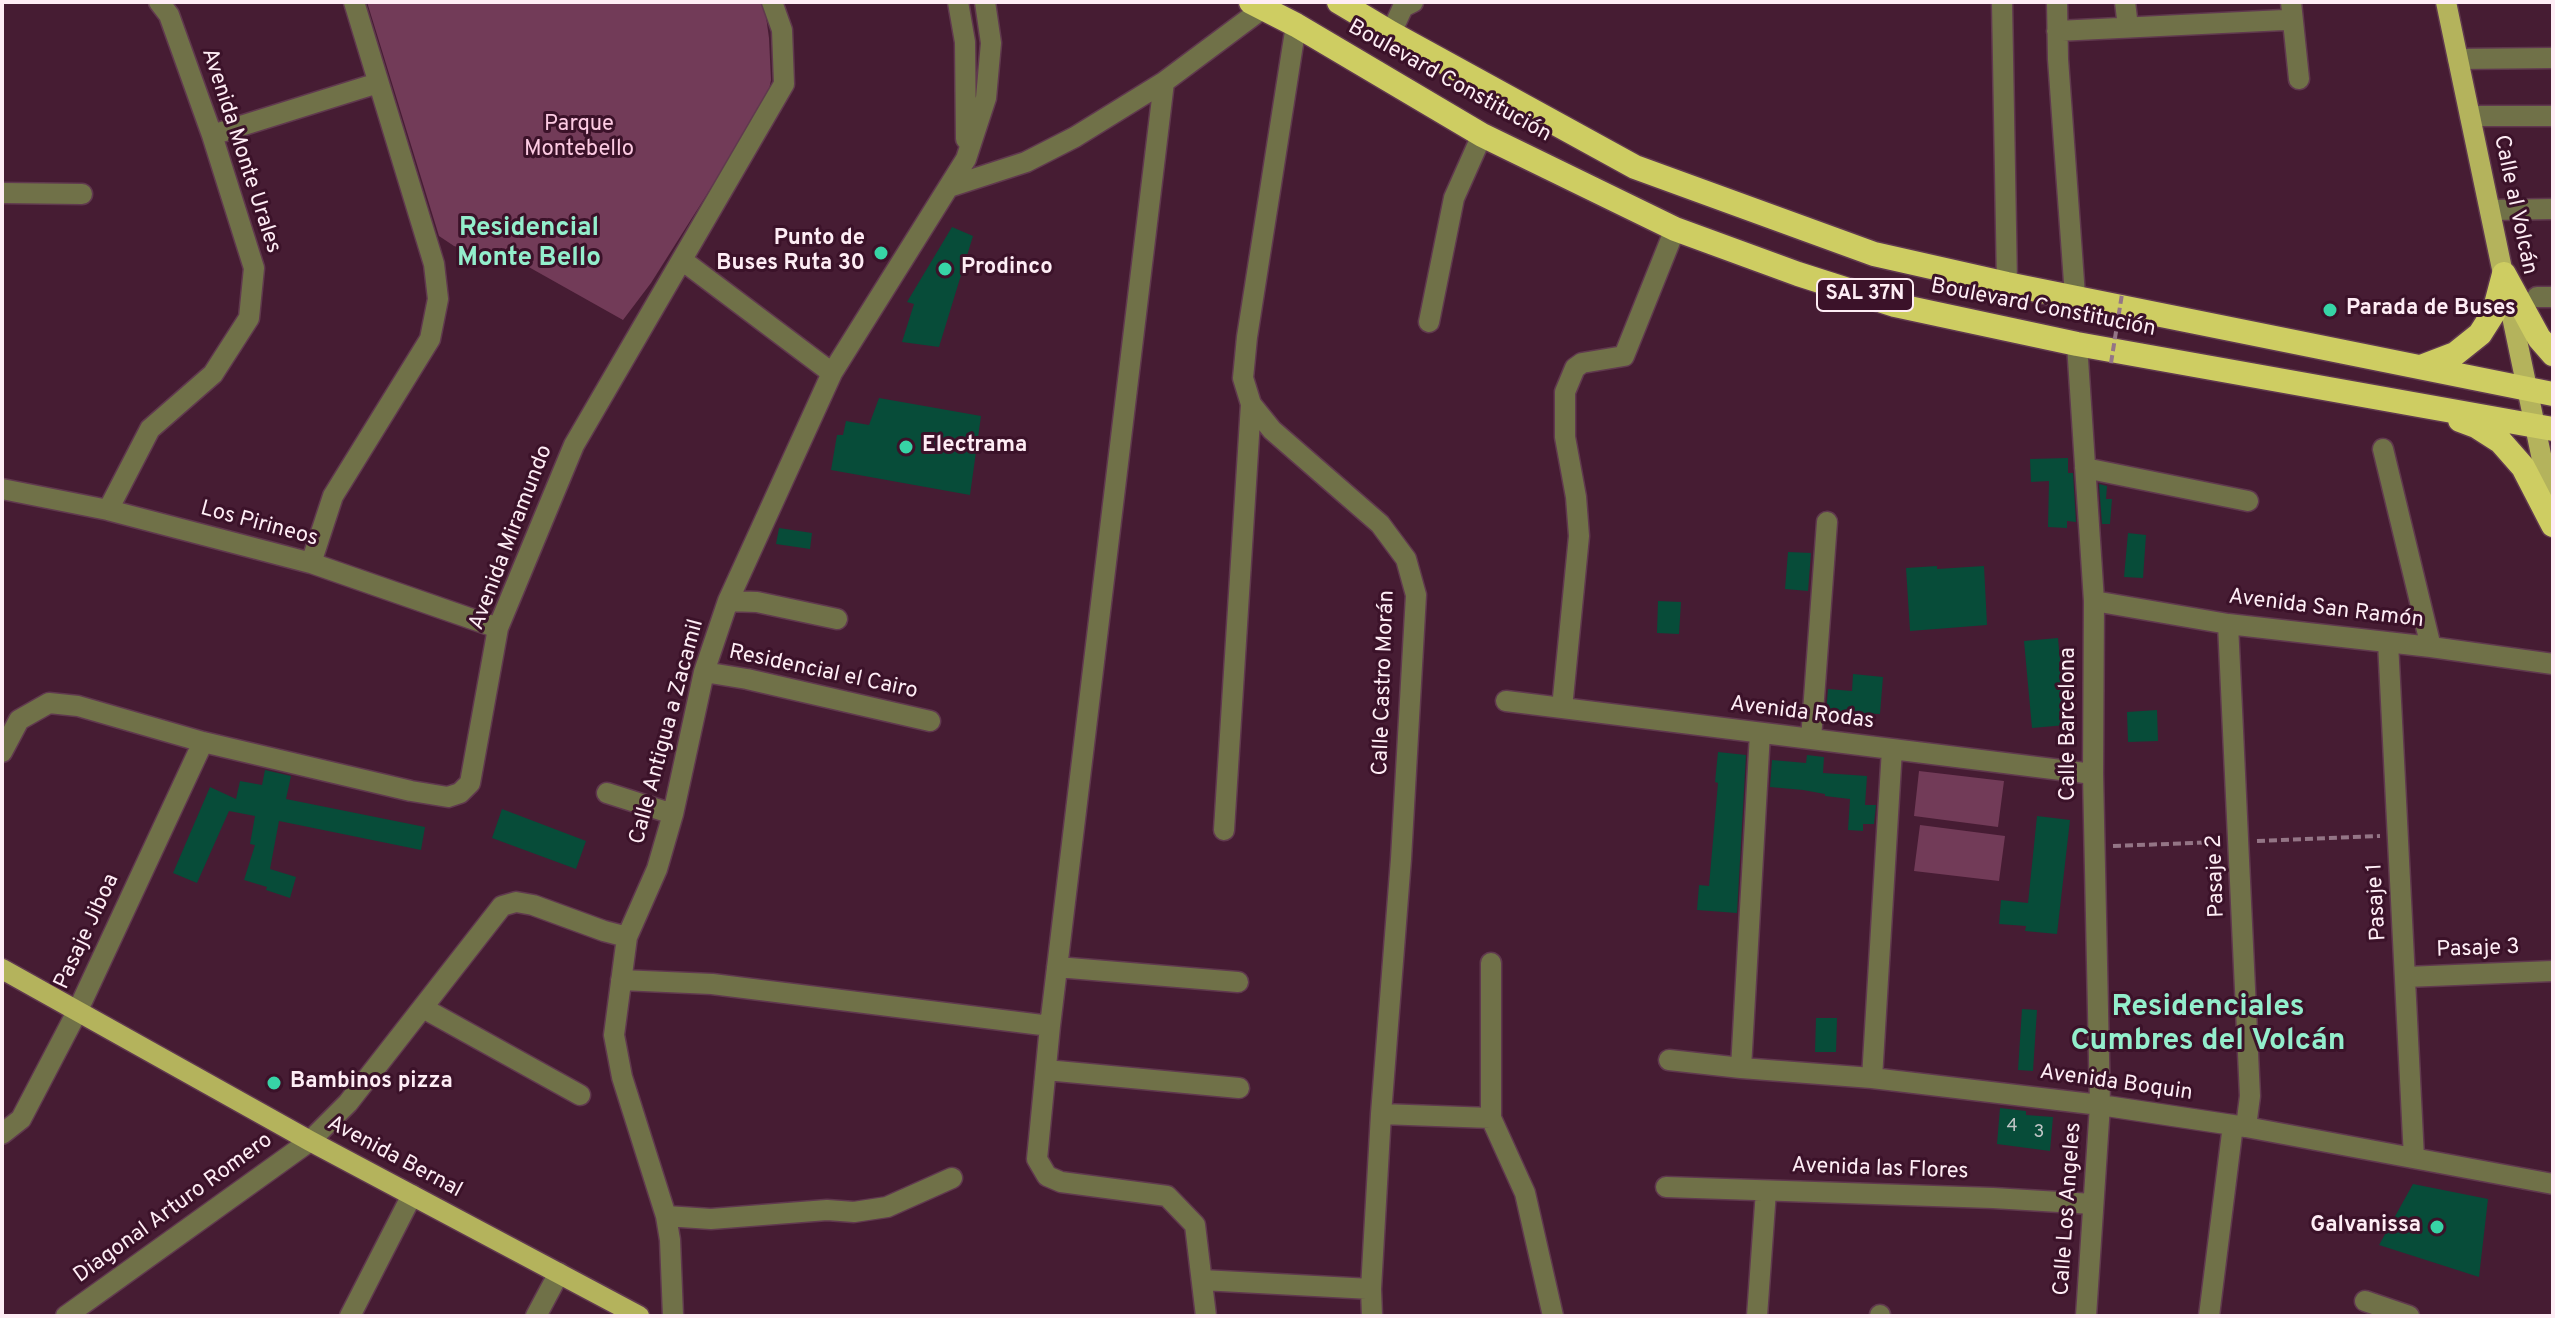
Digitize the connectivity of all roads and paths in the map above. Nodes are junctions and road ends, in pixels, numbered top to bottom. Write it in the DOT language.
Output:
graph roads {
  1 [pos="159,2"];
  2 [pos="354,2"];
  3 [pos="772,2"];
  4 [pos="958,2"];
  5 [pos="985,2"];
  6 [pos="1339,2"];
  7 [pos="1413,2"];
  8 [pos="2002,2"];
  9 [pos="2057,2"];
  10 [pos="2125,2"];
  11 [pos="2446,2"];
  12 [pos="1256,5"];
  13 [pos="2292,10"];
  14 [pos="1296,25"];
  15 [pos="2128,27"];
  16 [pos="2057,31"];
  17 [pos="1391,33"];
  18 [pos="2553,58"];
  19 [pos="2458,59"];
  20 [pos="2299,79"];
  21 [pos="1164,82"];
  22 [pos="378,83"];
  23 [pos="2470,116"];
  24 [pos="2553,116"];
  25 [pos="212,135"];
  26 [pos="1482,135"];
  27 [pos="966,159"];
  28 [pos="949,187"];
  29 [pos="2,193"];
  30 [pos="82,194"];
  31 [pos="2553,209"];
  32 [pos="2490,210"];
  33 [pos="1675,229"];
  34 [pos="682,260"];
  35 [pos="2504,274"];
  36 [pos="2007,284"];
  37 [pos="2122,294"];
  38 [pos="2075,296"];
  39 [pos="1429,322"];
  40 [pos="2077,344"];
  41 [pos="2553,354"];
  42 [pos="2111,363"];
  43 [pos="2421,367"];
  44 [pos="832,373"];
  45 [pos="2528,389"];
  46 [pos="2553,394"];
  47 [pos="1251,404"];
  48 [pos="2420,405"];
  49 [pos="2544,427"];
  50 [pos="2383,449"];
  51 [pos="2085,468"];
  52 [pos="2,489"];
  53 [pos="2248,501"];
  54 [pos="108,510"];
  55 [pos="2553,512"];
  56 [pos="1827,522"];
  57 [pos="2553,525"];
  58 [pos="311,563"];
  59 [pos="728,601"];
  60 [pos="2094,601"];
  61 [pos="837,619"];
  62 [pos="2228,624"];
  63 [pos="498,628"];
  64 [pos="2388,642"];
  65 [pos="2431,647"];
  66 [pos="2553,664"];
  67 [pos="704,672"];
  68 [pos="1506,701"];
  69 [pos="1562,708"];
  70 [pos="930,721"];
  71 [pos="1760,733"];
  72 [pos="1811,739"];
  73 [pos="203,742"];
  74 [pos="1892,749"];
  75 [pos="2,752"];
  76 [pos="2093,774"];
  77 [pos="607,793"];
  78 [pos="673,814"];
  79 [pos="1224,830"];
  80 [pos="2398,835"];
  81 [pos="2239,841"];
  82 [pos="2094,846"];
  83 [pos="627,937"];
  84 [pos="1491,963"];
  85 [pos="1057,967"];
  86 [pos="2,969"];
  87 [pos="2553,971"];
  88 [pos="2406,977"];
  89 [pos="621,980"];
  90 [pos="1238,982"];
  91 [pos="423,1008"];
  92 [pos="78,1010"];
  93 [pos="1050,1026"];
  94 [pos="1669,1060"];
  95 [pos="1741,1068"];
  96 [pos="1046,1070"];
  97 [pos="1872,1078"];
  98 [pos="1239,1088"];
  99 [pos="580,1095"];
  100 [pos="2100,1105"];
  101 [pos="1381,1114"];
  102 [pos="1491,1118"];
  103 [pos="2240,1126"];
  104 [pos="2,1134"];
  105 [pos="310,1141"];
  106 [pos="2414,1158"];
  107 [pos="952,1178"];
  108 [pos="2553,1184"];
  109 [pos="1666,1187"];
  110 [pos="1766,1191"];
  111 [pos="412,1195"];
  112 [pos="2093,1204"];
  113 [pos="666,1216"];
  114 [pos="559,1273"];
  115 [pos="1202,1280"];
  116 [pos="1371,1289"];
  117 [pos="2365,1301"];
  118 [pos="66,1316"];
  119 [pos="350,1316"];
  120 [pos="536,1316"];
  121 [pos="639,1316"];
  122 [pos="673,1316"];
  123 [pos="1206,1316"];
  124 [pos="1372,1316"];
  125 [pos="1553,1316"];
  126 [pos="1757,1316"];
  127 [pos="2086,1316"];
  128 [pos="2209,1316"];
  129 [pos="2409,1316"];
  1 -- 25 [label="street, Avenida Monte Urales"];
  2 -- 22 [label="street"];
  3 -- 34 [label="street, Avenida Miramundo"];
  4 -- 27 [label="street"];
  5 -- 27 [label="street, Calle Antigua a Zacamil"];
  6 -- 17 [label="highway, Boulevard Constitución / SAL 37N"];
  7 -- 17 [label="street"];
  8 -- 36 [label="street"];
  9 -- 16 [label="street"];
  10 -- 15 [label="street"];
  11 -- 19 [label="main road, Calle al Volcán"];
  12 -- 14 [label="highway, Boulevard Constitución / SAL 37N"];
  12 -- 21 [label="street"];
  13 -- 15 [label="street"];
  13 -- 20 [label="street"];
  14 -- 26 [label="highway, Boulevard Constitución / SAL 37N"];
  14 -- 47 [label="street"];
  15 -- 16 [label="street"];
  16 -- 38 [label="street"];
  17 -- 36 [label="highway, Boulevard Constitución / SAL 37N"];
  18 -- 19 [label="street"];
  19 -- 23 [label="main road, Calle al Volcán"];
  21 -- 28 [label="street"];
  21 -- 85 [label="street"];
  22 -- 25 [label="street"];
  22 -- 58 [label="street"];
  23 -- 24 [label="street"];
  23 -- 32 [label="main road, Calle al Volcán"];
  25 -- 54 [label="street, Avenida Monte Urales"];
  26 -- 33 [label="highway, Boulevard Constitución / SAL 37N"];
  26 -- 39 [label="street"];
  27 -- 28 [label="street, Calle Antigua a Zacamil"];
  28 -- 44 [label="street, Calle Antigua a Zacamil"];
  29 -- 30 [label="street"];
  31 -- 32 [label="street"];
  32 -- 35 [label="main road, Calle al Volcán"];
  33 -- 40 [label="highway, Boulevard Constitución / SAL 37N"];
  33 -- 69 [label="street"];
  34 -- 44 [label="street"];
  34 -- 63 [label="street, Avenida Miramundo"];
  35 -- 41 [label="highway"];
  35 -- 43 [label="highway"];
  35 -- 45 [label="main road, Calle al Volcán"];
  36 -- 38 [label="highway, Boulevard Constitución / SAL 37N"];
  37 -- 42 [label="path, bridge"];
  38 -- 43 [label="highway, Boulevard Constitución / SAL 37N"];
  40 -- 48 [label="highway, Boulevard Constitución / SAL 37N"];
  40 -- 51 [label="street, Calle Barcelona"];
  43 -- 45 [label="highway, Boulevard Constitución / SAL 37N"];
  44 -- 59 [label="street, Calle Antigua a Zacamil"];
  45 -- 46 [label="highway, Boulevard Constitución / SAL 37N"];
  45 -- 49 [label="main road, Calle al Volcán"];
  47 -- 79 [label="street"];
  47 -- 101 [label="street, Calle Castro Morán"];
  48 -- 49 [label="highway, Boulevard Constitución / SAL 37N"];
  48 -- 57 [label="highway"];
  49 -- 55 [label="main road, Calle al Volcán"];
  50 -- 65 [label="street"];
  51 -- 53 [label="street"];
  51 -- 60 [label="street, Calle Barcelona"];
  52 -- 54 [label="street, Los Pirineos"];
  54 -- 58 [label="street, Los Pirineos"];
  56 -- 72 [label="street"];
  58 -- 63 [label="street, Los Pirineos"];
  59 -- 61 [label="street"];
  59 -- 67 [label="street, Calle Antigua a Zacamil"];
  60 -- 62 [label="street, Avenida San Ramón"];
  60 -- 76 [label="street, Calle Barcelona"];
  62 -- 64 [label="street, Avenida San Ramón"];
  62 -- 81 [label="street, Pasaje 2"];
  63 -- 73 [label="street, Avenida Miramundo"];
  64 -- 65 [label="street, Avenida San Ramón"];
  64 -- 80 [label="street, Pasaje 1"];
  65 -- 66 [label="street, Avenida San Ramón"];
  67 -- 70 [label="street, Residencial el Cairo"];
  67 -- 78 [label="street, Calle Antigua a Zacamil"];
  68 -- 69 [label="street, Avenida Rodas"];
  69 -- 71 [label="street, Avenida Rodas"];
  71 -- 72 [label="street, Avenida Rodas"];
  71 -- 95 [label="street"];
  72 -- 74 [label="street, Avenida Rodas"];
  73 -- 75 [label="street, Avenida Miramundo"];
  73 -- 92 [label="street, Pasaje Jiboa"];
  74 -- 76 [label="street, Avenida Rodas"];
  74 -- 97 [label="street"];
  76 -- 82 [label="street, Calle Barcelona"];
  77 -- 78 [label="street"];
  78 -- 83 [label="street, Calle Antigua a Zacamil"];
  80 -- 81 [label="path"];
  80 -- 88 [label="street, Pasaje 1"];
  81 -- 82 [label="path"];
  81 -- 103 [label="street, Pasaje 2"];
  82 -- 100 [label="street, Calle Barcelona"];
  83 -- 89 [label="street, Calle Antigua a Zacamil"];
  83 -- 91 [label="street, Diagonal Arturo Romero"];
  84 -- 102 [label="street"];
  85 -- 90 [label="street"];
  85 -- 93 [label="street"];
  86 -- 92 [label="main road, Avenida Bernal"];
  87 -- 88 [label="street, Pasaje 3"];
  88 -- 106 [label="street, Pasaje 1"];
  89 -- 93 [label="street"];
  89 -- 113 [label="street, Calle Antigua a Zacamil"];
  91 -- 99 [label="street"];
  91 -- 105 [label="street, Diagonal Arturo Romero"];
  92 -- 104 [label="street, Pasaje Jiboa"];
  92 -- 105 [label="main road, Avenida Bernal"];
  93 -- 96 [label="street"];
  94 -- 95 [label="street, Avenida Boquin"];
  95 -- 97 [label="street, Avenida Boquin"];
  96 -- 98 [label="street"];
  96 -- 115 [label="street"];
  97 -- 100 [label="street, Avenida Boquin"];
  100 -- 103 [label="street, Avenida Boquin"];
  100 -- 112 [label="street, Calle Los Angeles"];
  101 -- 102 [label="street"];
  101 -- 116 [label="street, Calle Castro Morán"];
  102 -- 125 [label="street"];
  103 -- 106 [label="street, Avenida Boquin"];
  103 -- 128 [label="street, Pasaje 2"];
  105 -- 111 [label="main road, Avenida Bernal"];
  105 -- 118 [label="street, Diagonal Arturo Romero"];
  106 -- 108 [label="street, Avenida Boquin"];
  107 -- 113 [label="street"];
  109 -- 110 [label="street, Avenida las Flores"];
  110 -- 112 [label="street, Avenida las Flores"];
  110 -- 126 [label="street"];
  111 -- 114 [label="main road, Avenida Bernal"];
  111 -- 119 [label="street"];
  112 -- 127 [label="street, Calle Los Angeles"];
  113 -- 122 [label="street, Calle Antigua a Zacamil"];
  114 -- 120 [label="street"];
  114 -- 121 [label="main road, Avenida Bernal"];
  115 -- 116 [label="street"];
  115 -- 123 [label="street"];
  116 -- 124 [label="street, Calle Castro Morán"];
  117 -- 129 [label="street"];
}
